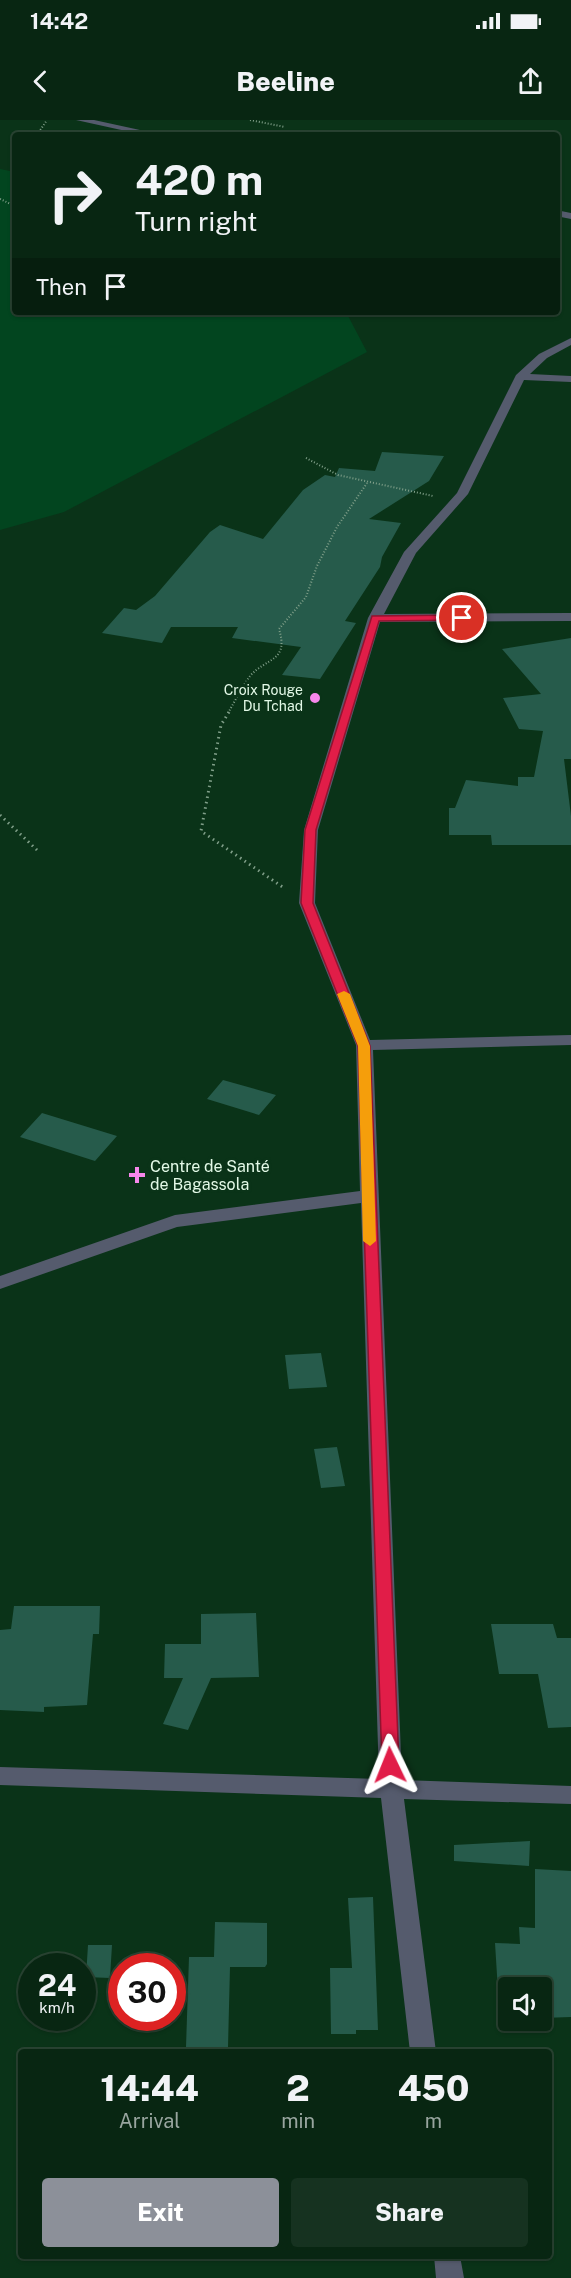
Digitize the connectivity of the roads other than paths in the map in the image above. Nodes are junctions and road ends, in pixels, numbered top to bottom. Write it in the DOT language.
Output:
graph roads {
  1 [pos="80,120"];
  2 [pos="142,132"];
  3 [pos="571,341"];
  4 [pos="520,377"];
  5 [pos="571,380"];
  6 [pos="571,616"];
  7 [pos="375,618"];
  8 [pos="571,1040"];
  9 [pos="364,1046"];
  10 [pos="368,1196"];
  11 [pos="0,1283"];
  12 [pos="0,1776"];
  13 [pos="391,1789"];
  14 [pos="571,1795"];
  15 [pos="423,2049"];
  16 [pos="447,2259"];
  17 [pos="450,2278"];
  1 -- 2 [label="street"];
  3 -- 4 [label="street"];
  4 -- 5 [label="street"];
  4 -- 7 [label="street"];
  6 -- 7 [label="street"];
  7 -- 9 [label="street"];
  8 -- 9 [label="street"];
  9 -- 10 [label="street"];
  10 -- 11 [label="street"];
  10 -- 13 [label="street"];
  12 -- 13 [label="street"];
  13 -- 14 [label="street"];
  13 -- 15 [label="street"];
  16 -- 17 [label="street"];
}
